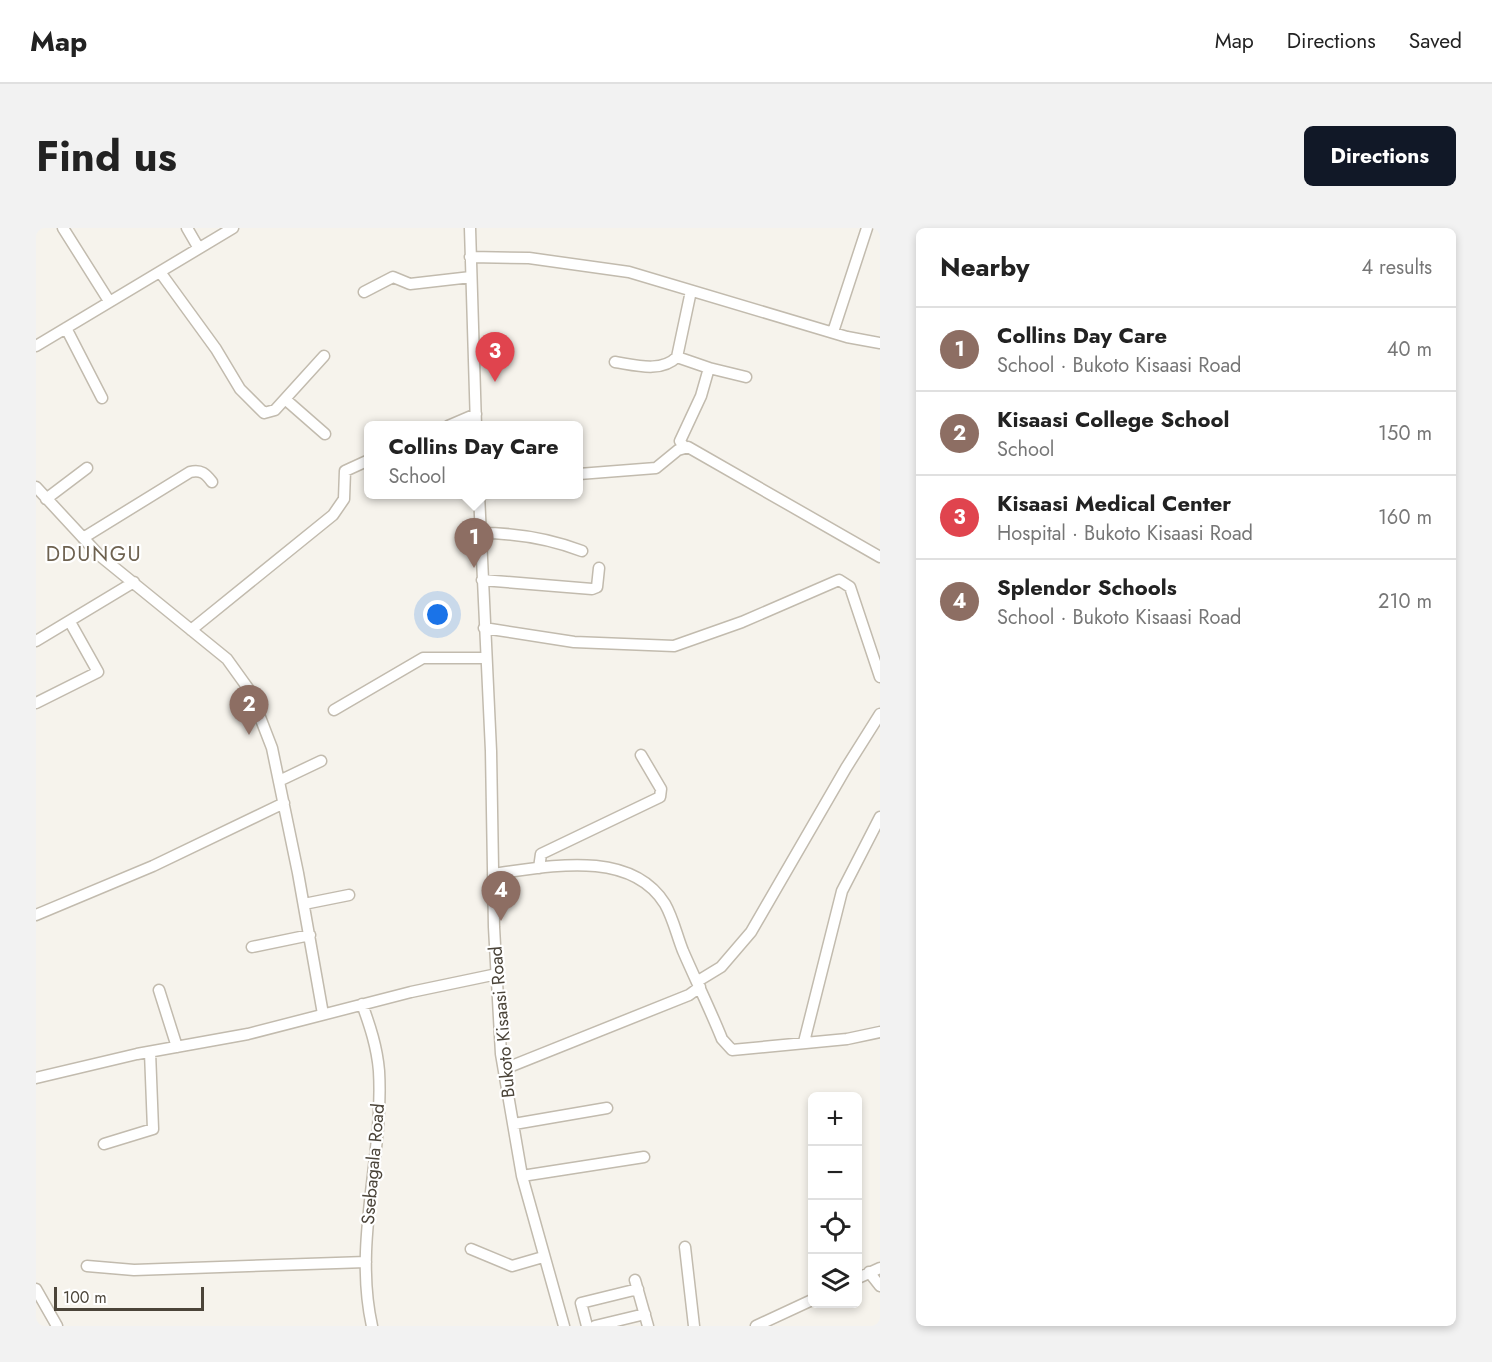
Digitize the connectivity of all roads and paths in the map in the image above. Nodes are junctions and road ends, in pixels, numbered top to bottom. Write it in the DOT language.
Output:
graph roads {
  1 [pos="63,228"];
  2 [pos="187,228"];
  3 [pos="233,228"];
  4 [pos="470,228"];
  5 [pos="867,228"];
  6 [pos="198,247"];
  7 [pos="470,257"];
  8 [pos="160,272"];
  9 [pos="471,277"];
  10 [pos="691,291"];
  11 [pos="364,292"];
  12 [pos="109,301"];
  13 [pos="66,328"];
  14 [pos="833,332"];
  15 [pos="880,343"];
  16 [pos="36,346"];
  17 [pos="324,356"];
  18 [pos="677,357"];
  19 [pos="615,362"];
  20 [pos="709,368"];
  21 [pos="746,377"];
  22 [pos="102,398"];
  23 [pos="285,399"];
  24 [pos="476,420"];
  25 [pos="325,434"];
  26 [pos="684,447"];
  27 [pos="364,462"];
  28 [pos="87,468"];
  29 [pos="583,474"];
  30 [pos="212,482"];
  31 [pos="40,493"];
  32 [pos="479,499"];
  33 [pos="480,533"];
  34 [pos="83,538"];
  35 [pos="582,551"];
  36 [pos="880,557"];
  37 [pos="598,568"];
  38 [pos="482,580"];
  39 [pos="134,582"];
  40 [pos="70,622"];
  41 [pos="484,628"];
  42 [pos="191,630"];
  43 [pos="36,641"];
  44 [pos="486,658"];
  45 [pos="880,677"];
  46 [pos="36,703"];
  47 [pos="334,710"];
  48 [pos="880,714"];
  49 [pos="641,755"];
  50 [pos="321,761"];
  51 [pos="279,781"];
  52 [pos="284,803"];
  53 [pos="880,817"];
  54 [pos="539,868"];
  55 [pos="494,874"];
  56 [pos="349,895"];
  57 [pos="304,904"];
  58 [pos="36,915"];
  59 [pos="310,935"];
  60 [pos="252,947"];
  61 [pos="497,974"];
  62 [pos="699,984"];
  63 [pos="159,990"];
  64 [pos="362,1004"];
  65 [pos="323,1014"];
  66 [pos="880,1032"];
  67 [pos="804,1042"];
  68 [pos="177,1047"];
  69 [pos="150,1052"];
  70 [pos="504,1069"];
  71 [pos="36,1078"];
  72 [pos="607,1108"];
  73 [pos="514,1124"];
  74 [pos="104,1144"];
  75 [pos="644,1157"];
  76 [pos="522,1176"];
  77 [pos="685,1247"];
  78 [pos="471,1249"];
  79 [pos="543,1257"];
  80 [pos="366,1262"];
  81 [pos="87,1266"];
  82 [pos="875,1270"];
  83 [pos="880,1286"];
  84 [pos="36,1289"];
  85 [pos="808,1302"];
  86 [pos="645,1314"];
  87 [pos="57,1326"];
  88 [pos="372,1326"];
  89 [pos="564,1326"];
  90 [pos="587,1326"];
  91 [pos="595,1326"];
  92 [pos="648,1326"];
  93 [pos="694,1326"];
  94 [pos="756,1326"];
  1 -- 12 [label="street"];
  2 -- 6 [label="street"];
  3 -- 6 [label="street"];
  4 -- 7 [label="street"];
  5 -- 14 [label="street"];
  6 -- 8 [label="street"];
  7 -- 9 [label="street"];
  7 -- 10 [label="street"];
  8 -- 12 [label="street"];
  8 -- 23 [label="street"];
  9 -- 11 [label="street"];
  9 -- 24 [label="street"];
  10 -- 14 [label="street"];
  10 -- 18 [label="street"];
  12 -- 13 [label="street"];
  13 -- 16 [label="street"];
  13 -- 22 [label="street"];
  14 -- 15 [label="street"];
  17 -- 23 [label="street"];
  18 -- 19 [label="street"];
  18 -- 20 [label="street"];
  20 -- 21 [label="street"];
  20 -- 26 [label="street"];
  23 -- 25 [label="street"];
  26 -- 29 [label="street"];
  26 -- 36 [label="street"];
  27 -- 42 [label="street"];
  28 -- 31 [label="street"];
  30 -- 34 [label="street"];
  31 -- 34 [label="street"];
  32 -- 33 [label="street, Bukoto Kisaasi Road"];
  33 -- 35 [label="street"];
  33 -- 38 [label="street, Bukoto Kisaasi Road"];
  34 -- 39 [label="street"];
  37 -- 38 [label="street"];
  38 -- 41 [label="street, Bukoto Kisaasi Road"];
  39 -- 40 [label="street"];
  39 -- 42 [label="street"];
  40 -- 43 [label="street"];
  40 -- 46 [label="street"];
  41 -- 44 [label="street, Bukoto Kisaasi Road"];
  41 -- 45 [label="street"];
  42 -- 51 [label="street"];
  44 -- 47 [label="street"];
  44 -- 55 [label="street, Bukoto Kisaasi Road"];
  48 -- 62 [label="street"];
  49 -- 54 [label="street"];
  50 -- 51 [label="street"];
  51 -- 52 [label="street"];
  52 -- 57 [label="street"];
  52 -- 58 [label="street"];
  53 -- 67 [label="street"];
  54 -- 55 [label="street"];
  54 -- 62 [label="street"];
  55 -- 61 [label="street, Bukoto Kisaasi Road"];
  56 -- 57 [label="street"];
  57 -- 59 [label="street"];
  59 -- 60 [label="street"];
  59 -- 65 [label="street"];
  61 -- 64 [label="street"];
  61 -- 70 [label="street, Bukoto Kisaasi Road"];
  62 -- 67 [label="street"];
  62 -- 70 [label="street"];
  63 -- 68 [label="street"];
  64 -- 65 [label="street"];
  64 -- 80 [label="street, Ssebagala Road"];
  65 -- 68 [label="street"];
  66 -- 67 [label="street"];
  68 -- 69 [label="street"];
  69 -- 71 [label="street"];
  69 -- 74 [label="street"];
  70 -- 73 [label="street, Bukoto Kisaasi Road"];
  72 -- 73 [label="street"];
  73 -- 76 [label="street, Bukoto Kisaasi Road"];
  75 -- 76 [label="street"];
  76 -- 79 [label="street, Bukoto Kisaasi Road"];
  77 -- 93 [label="street"];
  78 -- 79 [label="street"];
  79 -- 89 [label="street, Bukoto Kisaasi Road"];
  80 -- 81 [label="street"];
  80 -- 88 [label="street, Ssebagala Road"];
  82 -- 83 [label="street"];
  84 -- 87 [label="street"];
  85 -- 94 [label="street"];
  86 -- 90 [label="street"];
  86 -- 91 [label="street"];
  86 -- 92 [label="street"];
}
